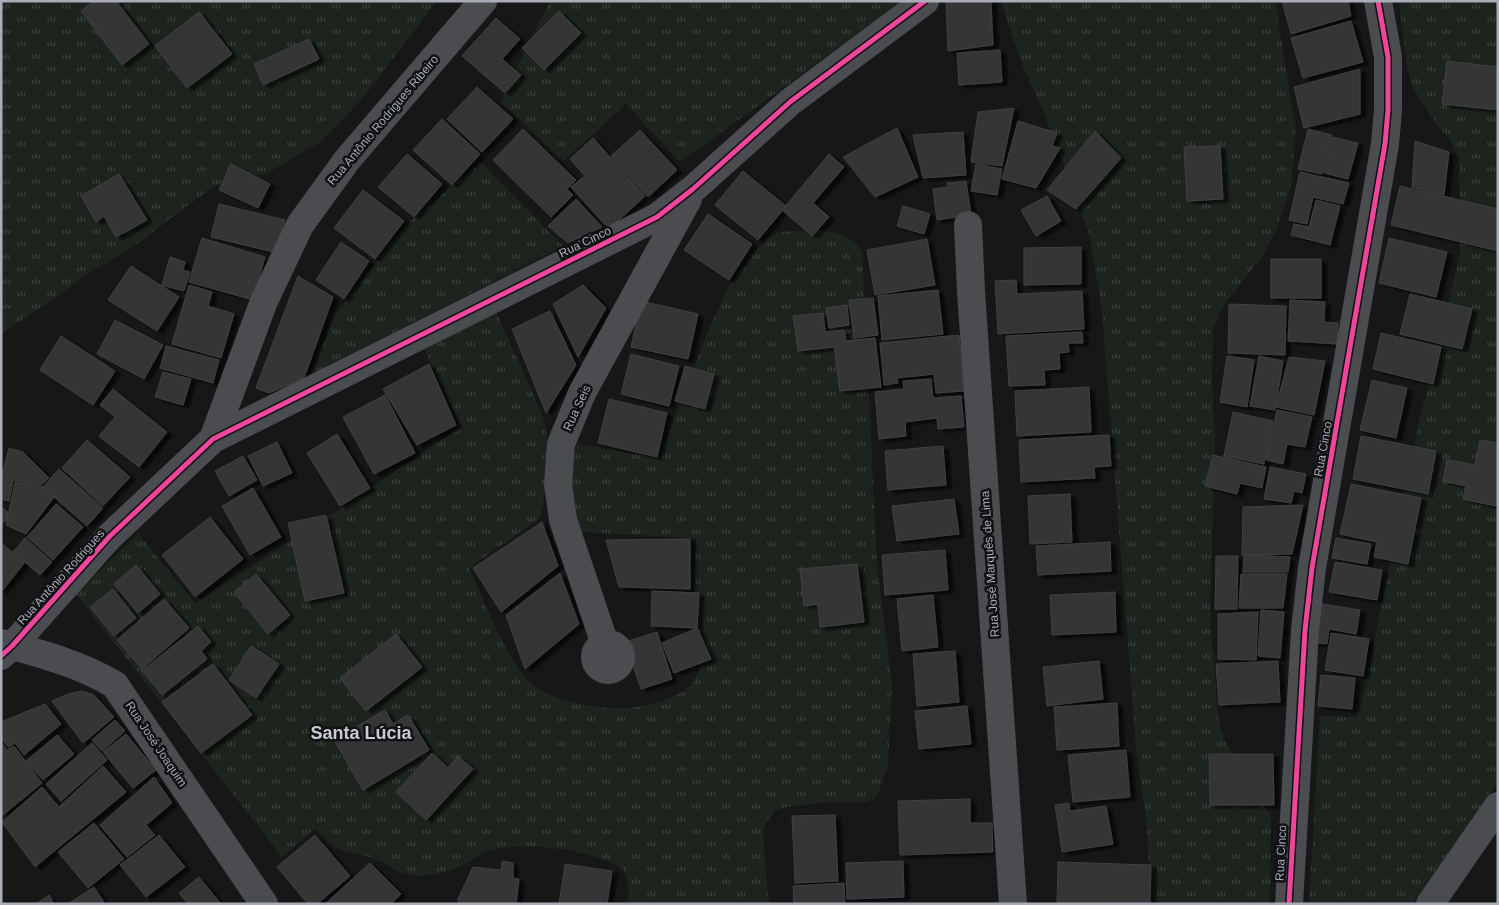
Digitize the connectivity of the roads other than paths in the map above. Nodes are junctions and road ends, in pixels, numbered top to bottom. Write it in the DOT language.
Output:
graph roads {
  1 [pos="483,1"];
  2 [pos="925,1"];
  3 [pos="1378,1"];
  4 [pos="693,189"];
  5 [pos="968,225"];
  6 [pos="213,438"];
  7 [pos="605,644"];
  8 [pos="5,649"];
  9 [pos="1498,806"];
  10 [pos="264,904"];
  11 [pos="1013,904"];
  12 [pos="1289,904"];
  13 [pos="1430,904"];
  1 -- 6 [label="street, Rua Antônio Rodrigues Ribeiro"];
  2 -- 4 [label="street, Rua Cinco"];
  3 -- 12 [label="street, Rua Cinco"];
  4 -- 6 [label="street, Rua Cinco"];
  4 -- 7 [label="street, Rua Seis"];
  5 -- 11 [label="street, Rua José Marquês de Lima"];
  6 -- 8 [label="street, Rua Antônio Rodrigues"];
  8 -- 10 [label="street, Rua José Joaquim"];
  9 -- 13 [label="street"];
}
